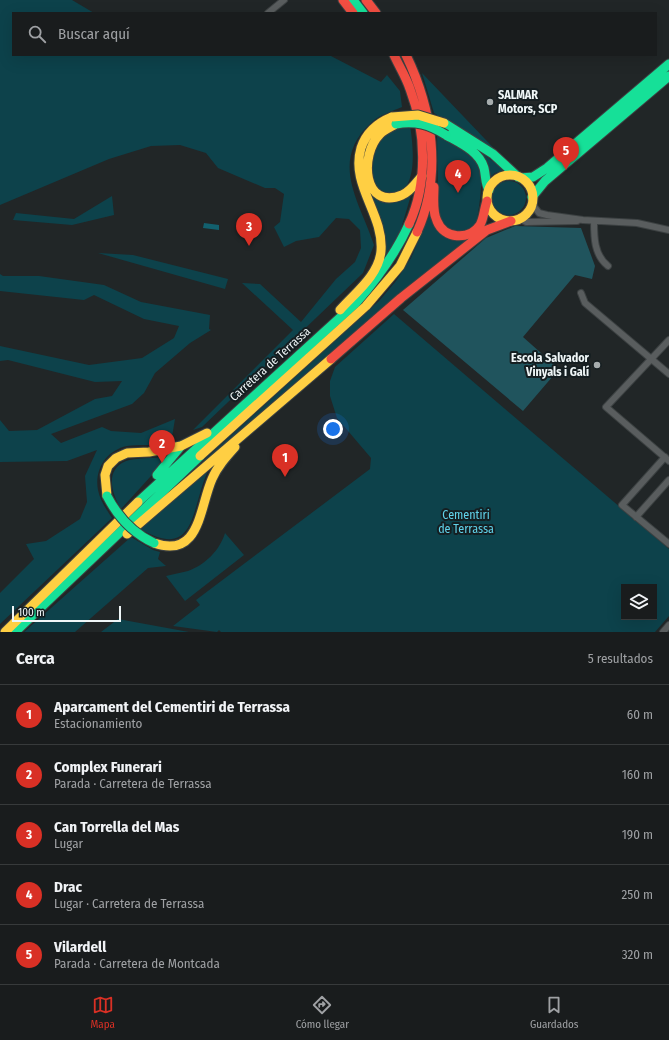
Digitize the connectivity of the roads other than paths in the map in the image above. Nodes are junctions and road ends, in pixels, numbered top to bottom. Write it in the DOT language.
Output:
graph roads {
  1 [pos="284,0"];
  2 [pos="343,0"];
  3 [pos="353,0"];
  4 [pos="366,0"];
  5 [pos="269,12"];
  6 [pos="352,12"];
  7 [pos="363,12"];
  8 [pos="375,12"];
  9 [pos="394,56"];
  10 [pos="406,56"];
  11 [pos="669,64"];
  12 [pos="669,76"];
  13 [pos="394,120"];
  14 [pos="432,152"];
  15 [pos="422,176"];
  16 [pos="520,178"];
  17 [pos="489,190"];
  18 [pos="487,201"];
  19 [pos="532,201"];
  20 [pos="515,219"];
  21 [pos="583,220"];
  22 [pos="594,221"];
  23 [pos="669,230"];
  24 [pos="608,266"];
  25 [pos="581,293"];
  26 [pos="314,340"];
  27 [pos="669,340"];
  28 [pos="652,359"];
  29 [pos="669,374"];
  30 [pos="263,417"];
  31 [pos="215,430"];
  32 [pos="181,446"];
  33 [pos="667,459"];
  34 [pos="669,480"];
  35 [pos="636,517"];
  36 [pos="116,523"];
  37 [pos="669,544"];
  38 [pos="77,574"];
  39 [pos="5,632"];
  40 [pos="15,632"];
  1 -- 5 [label="street"];
  2 -- 6 [label="main road"];
  3 -- 7 [label="main road"];
  4 -- 8 [label="main road"];
  9 -- 15 [label="main road, Carretera de Terrassa"];
  10 -- 14 [label="main road, Carretera de Terrassa"];
  11 -- 16 [label="main road"];
  12 -- 19 [label="main road"];
  13 -- 15 [label="main road"];
  13 -- 16 [label="main road, bridge"];
  13 -- 17 [label="main road, bridge"];
  13 -- 26 [label="main road"];
  14 -- 18 [label="main road"];
  14 -- 38 [label="main road, Carretera de Terrassa"];
  15 -- 26 [label="main road, Carretera de Terrassa"];
  16 -- 17 [label="main road"];
  16 -- 19 [label="main road"];
  17 -- 18 [label="main road"];
  18 -- 20 [label="main road"];
  19 -- 20 [label="main road"];
  19 -- 21 [label="street"];
  20 -- 21 [label="street"];
  20 -- 30 [label="main road"];
  21 -- 22 [label="street"];
  22 -- 23 [label="street"];
  22 -- 24 [label="street"];
  25 -- 28 [label="street"];
  26 -- 31 [label="main road, Carretera de Terrassa"];
  27 -- 28 [label="street"];
  28 -- 29 [label="street"];
  28 -- 33 [label="street"];
  30 -- 32 [label="main road, bridge"];
  30 -- 38 [label="main road"];
  31 -- 32 [label="main road"];
  31 -- 36 [label="main road, Carretera de Terrassa"];
  32 -- 36 [label="main road"];
  33 -- 35 [label="street"];
  34 -- 35 [label="street"];
  35 -- 37 [label="street"];
  36 -- 39 [label="main road, Carretera de Terrassa"];
  38 -- 40 [label="main road, Carretera de Terrassa"];
}
